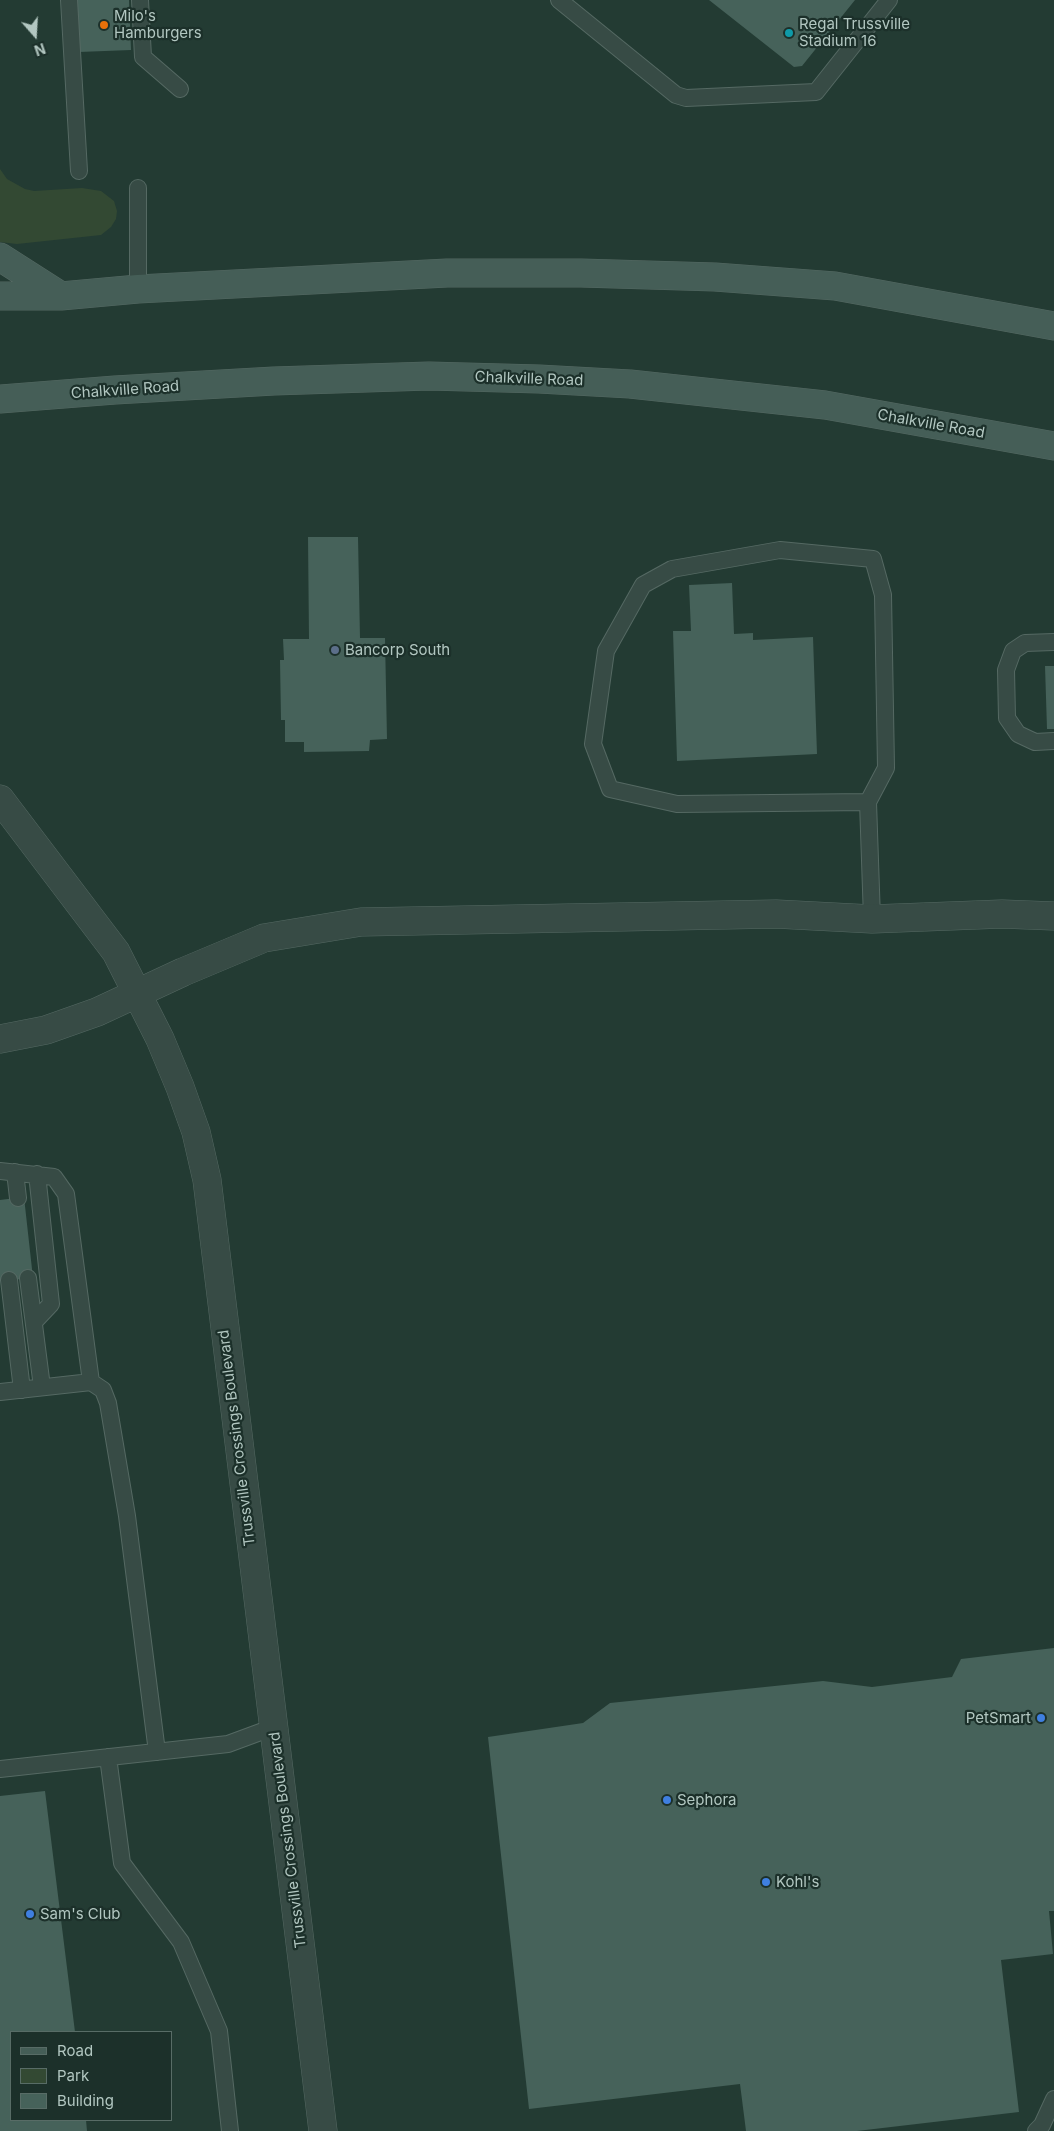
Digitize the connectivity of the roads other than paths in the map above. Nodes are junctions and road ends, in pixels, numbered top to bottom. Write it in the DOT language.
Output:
graph roads {
  1 [pos="69,0"];
  2 [pos="140,0"];
  3 [pos="559,0"];
  4 [pos="889,0"];
  5 [pos="180,89"];
  6 [pos="79,171"];
  7 [pos="138,188"];
  8 [pos="0,257"];
  9 [pos="138,289"];
  10 [pos="0,296"];
  11 [pos="61,296"];
  12 [pos="1054,326"];
  13 [pos="0,399"];
  14 [pos="1054,446"];
  15 [pos="1054,642"];
  16 [pos="1054,741"];
  17 [pos="0,799"];
  18 [pos="868,802"];
  19 [pos="1054,897"];
  20 [pos="1002,914"];
  21 [pos="1054,916"];
  22 [pos="872,919"];
  23 [pos="138,994"];
  24 [pos="0,1039"];
  25 [pos="7,1171"];
  26 [pos="37,1174"];
  27 [pos="18,1198"];
  28 [pos="28,1278"];
  29 [pos="9,1280"];
  30 [pos="34,1322"];
  31 [pos="91,1382"];
  32 [pos="42,1388"];
  33 [pos="22,1390"];
  34 [pos="0,1392"];
  35 [pos="274,1727"];
  36 [pos="157,1752"];
  37 [pos="108,1757"];
  38 [pos="0,1769"];
  39 [pos="1054,2100"];
  40 [pos="230,2131"];
  41 [pos="322,2131"];
  42 [pos="1036,2131"];
  1 -- 6 [label="lane"];
  2 -- 5 [label="lane"];
  3 -- 4 [label="lane"];
  7 -- 9 [label="lane"];
  8 -- 11 [label="main road"];
  9 -- 11 [label="main road"];
  9 -- 12 [label="main road"];
  10 -- 11 [label="main road"];
  13 -- 14 [label="main road, Chalkville Road"];
  15 -- 16 [label="lane"];
  17 -- 23 [label="street, Trussville Crossings Boulevard"];
  18 -- 18 [label="lane"];
  18 -- 22 [label="lane"];
  19 -- 20 [label="street"];
  20 -- 21 [label="street"];
  20 -- 22 [label="street"];
  22 -- 23 [label="street"];
  23 -- 24 [label="street"];
  23 -- 35 [label="street, Trussville Crossings Boulevard"];
  25 -- 26 [label="lane"];
  25 -- 27 [label="lane"];
  26 -- 30 [label="lane"];
  26 -- 31 [label="lane"];
  28 -- 30 [label="lane"];
  29 -- 33 [label="lane"];
  30 -- 32 [label="lane"];
  31 -- 32 [label="lane"];
  31 -- 36 [label="lane"];
  32 -- 33 [label="lane"];
  33 -- 34 [label="lane"];
  35 -- 36 [label="lane"];
  35 -- 41 [label="street, Trussville Crossings Boulevard"];
  36 -- 37 [label="lane"];
  37 -- 38 [label="lane"];
  37 -- 40 [label="lane"];
  39 -- 42 [label="lane"];
}
